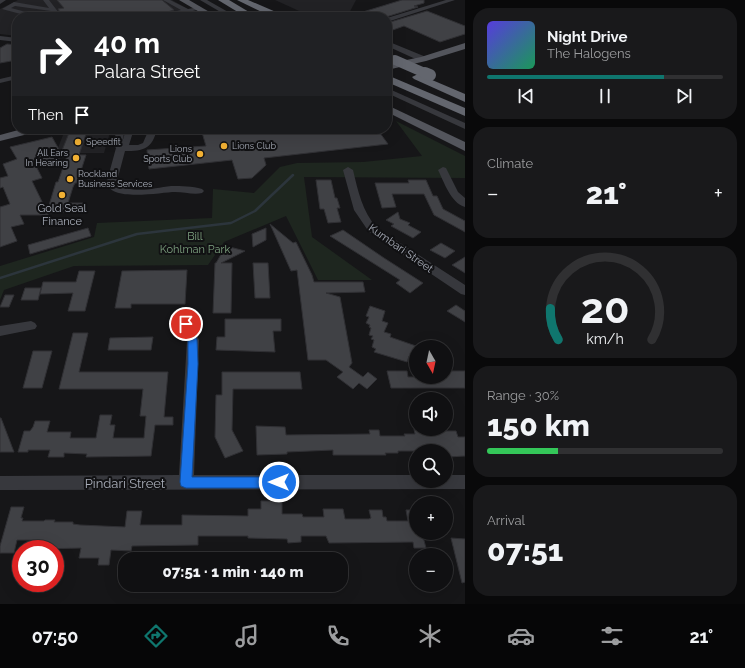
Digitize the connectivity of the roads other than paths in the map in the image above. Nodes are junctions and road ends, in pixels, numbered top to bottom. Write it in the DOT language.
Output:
graph roads {
  1 [pos="46,0"];
  2 [pos="166,0"];
  3 [pos="183,0"];
  4 [pos="193,0"];
  5 [pos="203,0"];
  6 [pos="222,0"];
  7 [pos="241,0"];
  8 [pos="259,0"];
  9 [pos="423,0"];
  10 [pos="452,0"];
  11 [pos="436,5"];
  12 [pos="200,9"];
  13 [pos="187,11"];
  14 [pos="20,12"];
  15 [pos="52,12"];
  16 [pos="54,12"];
  17 [pos="182,12"];
  18 [pos="205,12"];
  19 [pos="215,12"];
  20 [pos="225,12"];
  21 [pos="244,12"];
  22 [pos="273,12"];
  23 [pos="278,12"];
  24 [pos="0,13"];
  25 [pos="12,15"];
  26 [pos="392,18"];
  27 [pos="0,38"];
  28 [pos="12,39"];
  29 [pos="392,45"];
  30 [pos="465,46"];
  31 [pos="465,54"];
  32 [pos="423,59"];
  33 [pos="392,62"];
  34 [pos="392,63"];
  35 [pos="392,64"];
  36 [pos="12,78"];
  37 [pos="392,79"];
  38 [pos="0,81"];
  39 [pos="392,83"];
  40 [pos="392,83"];
  41 [pos="465,90"];
  42 [pos="465,98"];
  43 [pos="392,104"];
  44 [pos="392,110"];
  45 [pos="465,112"];
  46 [pos="465,126"];
  47 [pos="12,127"];
  48 [pos="0,130"];
  49 [pos="16,134"];
  50 [pos="120,134"];
  51 [pos="129,134"];
  52 [pos="152,134"];
  53 [pos="0,138"];
  54 [pos="465,139"];
  55 [pos="465,147"];
  56 [pos="120,148"];
  57 [pos="348,170"];
  58 [pos="442,170"];
  59 [pos="116,188"];
  60 [pos="105,191"];
  61 [pos="199,191"];
  62 [pos="465,204"];
  63 [pos="465,291"];
  64 [pos="186,324"];
  65 [pos="31,326"];
  66 [pos="0,331"];
  67 [pos="186,482"];
  68 [pos="465,482"];
  69 [pos="0,483"];
  1 -- 16 [label="street"];
  2 -- 13 [label="street"];
  3 -- 12 [label="main road"];
  4 -- 19 [label="main road"];
  5 -- 20 [label="street"];
  6 -- 21 [label="highway"];
  7 -- 22 [label="highway"];
  8 -- 23 [label="highway"];
  9 -- 11 [label="street"];
  10 -- 11 [label="street"];
  11 -- 26 [label="street"];
  12 -- 13 [label="street"];
  12 -- 18 [label="main road"];
  13 -- 17 [label="street"];
  14 -- 15 [label="street"];
  24 -- 25 [label="street"];
  27 -- 28 [label="street"];
  29 -- 32 [label="street"];
  30 -- 32 [label="main road"];
  31 -- 37 [label="main road"];
  32 -- 33 [label="main road"];
  34 -- 41 [label="highway, bridge"];
  35 -- 42 [label="highway"];
  36 -- 38 [label="street"];
  39 -- 45 [label="highway"];
  40 -- 46 [label="street"];
  43 -- 54 [label="main road"];
  44 -- 55 [label="main road"];
  47 -- 48 [label="main road"];
  49 -- 53 [label="main road"];
  50 -- 56 [label="street"];
  51 -- 56 [label="street"];
  52 -- 56 [label="street"];
  56 -- 59 [label="street"];
  57 -- 63 [label="street, Kumbari Street"];
  58 -- 62 [label="street"];
  59 -- 60 [label="street"];
  59 -- 61 [label="street"];
  64 -- 67 [label="street"];
  65 -- 66 [label="street"];
  67 -- 68 [label="street, Pindari Street"];
  67 -- 69 [label="street, Pindari Street"];
}
